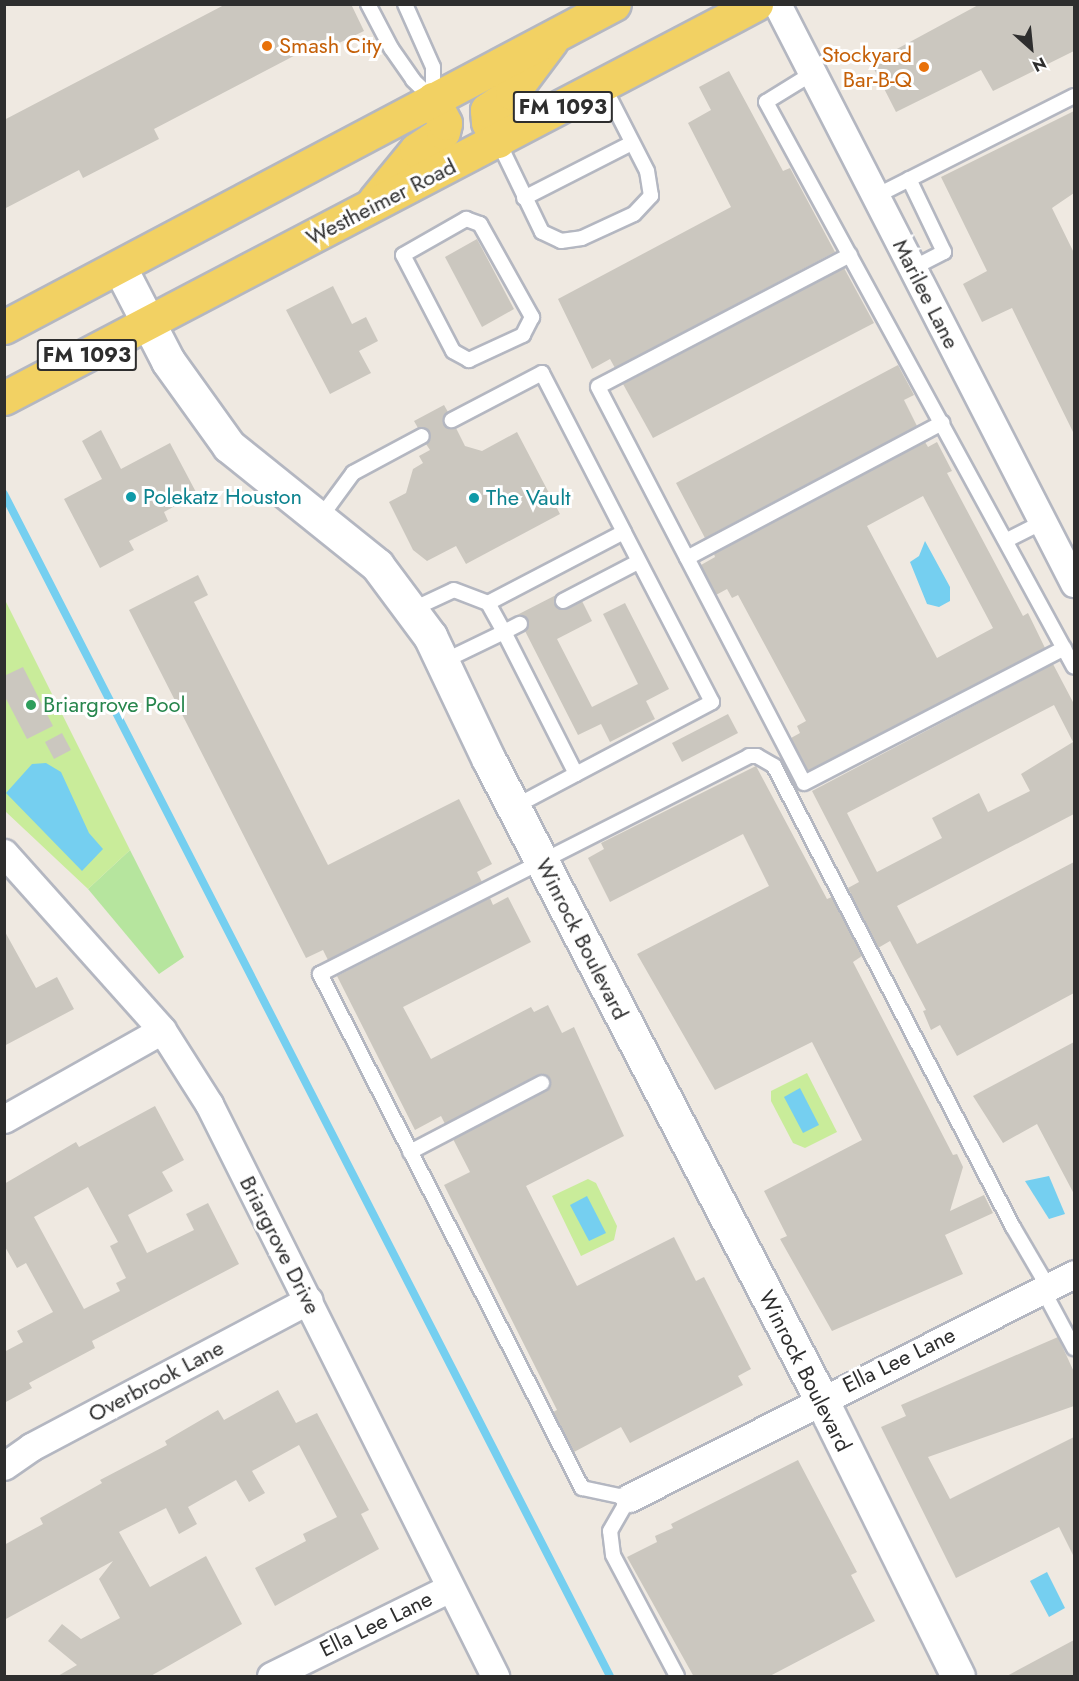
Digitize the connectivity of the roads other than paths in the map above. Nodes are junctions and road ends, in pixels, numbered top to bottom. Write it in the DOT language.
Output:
graph roads {
  1 [pos="368,4"];
  2 [pos="405,4"];
  3 [pos="614,4"];
  4 [pos="756,4"];
  5 [pos="777,4"];
  6 [pos="556,35"];
  7 [pos="813,74"];
  8 [pos="603,85"];
  9 [pos="1074,96"];
  10 [pos="433,99"];
  11 [pos="498,141"];
  12 [pos="632,143"];
  13 [pos="909,179"];
  14 [pos="876,196"];
  15 [pos="524,198"];
  16 [pos="369,208"];
  17 [pos="466,219"];
  18 [pos="850,255"];
  19 [pos="120,268"];
  20 [pos="913,268"];
  21 [pos="149,323"];
  22 [pos="4,327"];
  23 [pos="4,398"];
  24 [pos="452,420"];
  25 [pos="942,423"];
  26 [pos="422,436"];
  27 [pos="320,518"];
  28 [pos="1043,522"];
  29 [pos="624,532"];
  30 [pos="1007,540"];
  31 [pos="687,558"];
  32 [pos="638,562"];
  33 [pos="1074,583"];
  34 [pos="562,601"];
  35 [pos="488,603"];
  36 [pos="411,610"];
  37 [pos="520,624"];
  38 [pos="504,632"];
  39 [pos="1064,648"];
  40 [pos="442,662"];
  41 [pos="1074,667"];
  42 [pos="576,774"];
  43 [pos="514,807"];
  44 [pos="4,853"];
  45 [pos="541,860"];
  46 [pos="162,1030"];
  47 [pos="542,1083"];
  48 [pos="4,1119"];
  49 [pos="410,1152"];
  50 [pos="1074,1274"];
  51 [pos="1045,1288"];
  52 [pos="309,1300"];
  53 [pos="1074,1348"];
  54 [pos="821,1399"];
  55 [pos="4,1466"];
  56 [pos="629,1498"];
  57 [pos="450,1588"];
  58 [pos="271,1677"];
  59 [pos="495,1677"];
  60 [pos="677,1677"];
  61 [pos="958,1677"];
  1 -- 10 [label="lane"];
  2 -- 10 [label="lane"];
  3 -- 6 [label="main road, FM 1093"];
  4 -- 8 [label="main road, Westheimer Road / FM 1093"];
  5 -- 7 [label="street, Marilee Lane"];
  6 -- 10 [label="main road, FM 1093"];
  6 -- 11 [label="main road"];
  7 -- 14 [label="street, Marilee Lane"];
  7 -- 18 [label="lane"];
  8 -- 11 [label="main road, Westheimer Road / FM 1093"];
  8 -- 12 [label="lane"];
  9 -- 13 [label="lane"];
  10 -- 16 [label="main road"];
  10 -- 19 [label="main road, FM 1093"];
  11 -- 15 [label="lane"];
  11 -- 16 [label="main road, Westheimer Road / FM 1093"];
  12 -- 15 [label="lane"];
  12 -- 15 [label="lane"];
  13 -- 14 [label="lane"];
  13 -- 20 [label="lane"];
  14 -- 20 [label="street, Marilee Lane"];
  16 -- 21 [label="main road, Westheimer Road / FM 1093"];
  17 -- 17 [label="lane"];
  18 -- 25 [label="lane"];
  18 -- 31 [label="lane"];
  19 -- 21 [label="street, Winrock Boulevard"];
  19 -- 22 [label="main road, FM 1093"];
  20 -- 28 [label="street, Marilee Lane"];
  21 -- 23 [label="main road, Westheimer Road / FM 1093"];
  21 -- 27 [label="street, Winrock Boulevard"];
  24 -- 29 [label="lane"];
  25 -- 30 [label="lane"];
  25 -- 31 [label="lane"];
  26 -- 27 [label="lane"];
  27 -- 36 [label="street, Winrock Boulevard"];
  28 -- 30 [label="lane"];
  28 -- 33 [label="street, Marilee Lane"];
  29 -- 32 [label="lane"];
  29 -- 35 [label="lane"];
  30 -- 39 [label="lane"];
  31 -- 39 [label="lane"];
  32 -- 34 [label="lane"];
  32 -- 42 [label="lane"];
  35 -- 36 [label="lane"];
  35 -- 38 [label="lane"];
  36 -- 40 [label="street, Winrock Boulevard"];
  37 -- 38 [label="lane"];
  38 -- 40 [label="lane"];
  38 -- 42 [label="lane"];
  39 -- 41 [label="lane"];
  40 -- 43 [label="street, Winrock Boulevard"];
  42 -- 43 [label="lane"];
  43 -- 45 [label="street, Winrock Boulevard"];
  44 -- 46 [label="street, Briargrove Drive"];
  45 -- 49 [label="lane"];
  45 -- 51 [label="lane"];
  45 -- 54 [label="street, Winrock Boulevard"];
  46 -- 48 [label="street"];
  46 -- 52 [label="street, Briargrove Drive"];
  47 -- 49 [label="lane"];
  49 -- 56 [label="lane"];
  50 -- 51 [label="street, Ella Lee Lane"];
  51 -- 53 [label="lane"];
  51 -- 54 [label="street, Ella Lee Lane"];
  52 -- 55 [label="street, Overbrook Lane"];
  52 -- 57 [label="street, Briargrove Drive"];
  54 -- 56 [label="street, Ella Lee Lane"];
  54 -- 61 [label="street, Winrock Boulevard"];
  56 -- 60 [label="lane"];
  57 -- 58 [label="street, Ella Lee Lane"];
  57 -- 59 [label="street, Briargrove Drive"];
}
